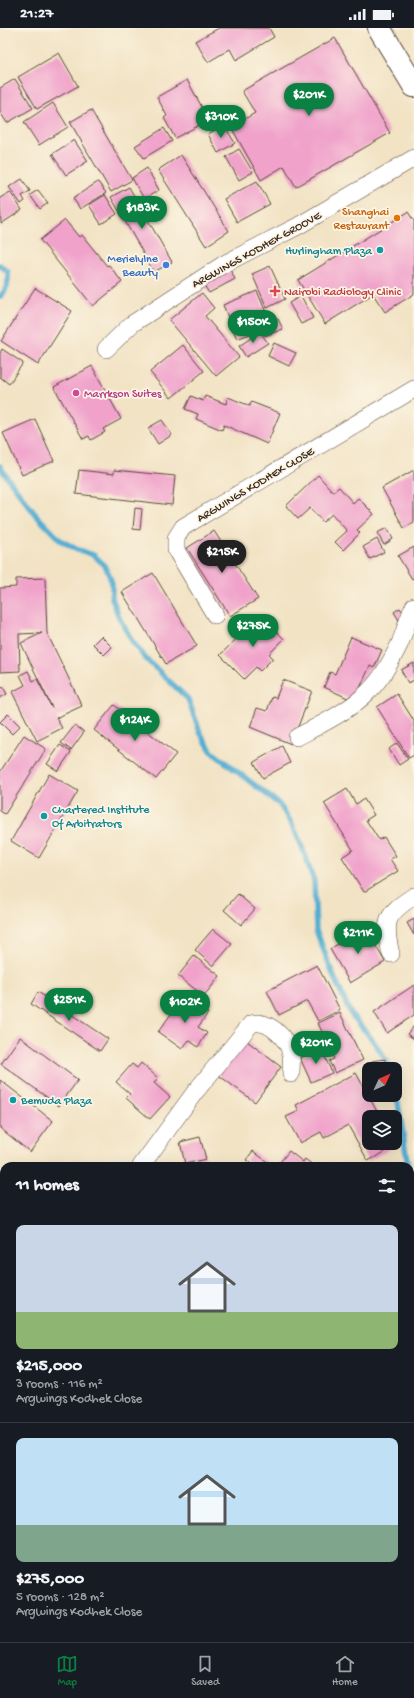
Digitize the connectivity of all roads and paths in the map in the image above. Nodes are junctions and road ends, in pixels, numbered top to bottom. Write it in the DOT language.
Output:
graph roads {
  1 [pos="379,28"];
  2 [pos="414,86"];
  3 [pos="414,158"];
  4 [pos="106,349"];
  5 [pos="414,389"];
  6 [pos="414,606"];
  7 [pos="215,615"];
  8 [pos="297,737"];
  9 [pos="414,896"];
  10 [pos="391,954"];
  11 [pos="290,1074"];
  12 [pos="144,1162"];
  1 -- 2 [label="main road"];
  3 -- 4 [label="street, ARGWINGS KODHEK GROOVE"];
  5 -- 7 [label="street, ARGWINGS KODHEK CLOSE"];
  6 -- 8 [label="street"];
  9 -- 10 [label="street"];
  11 -- 12 [label="street"];
}
